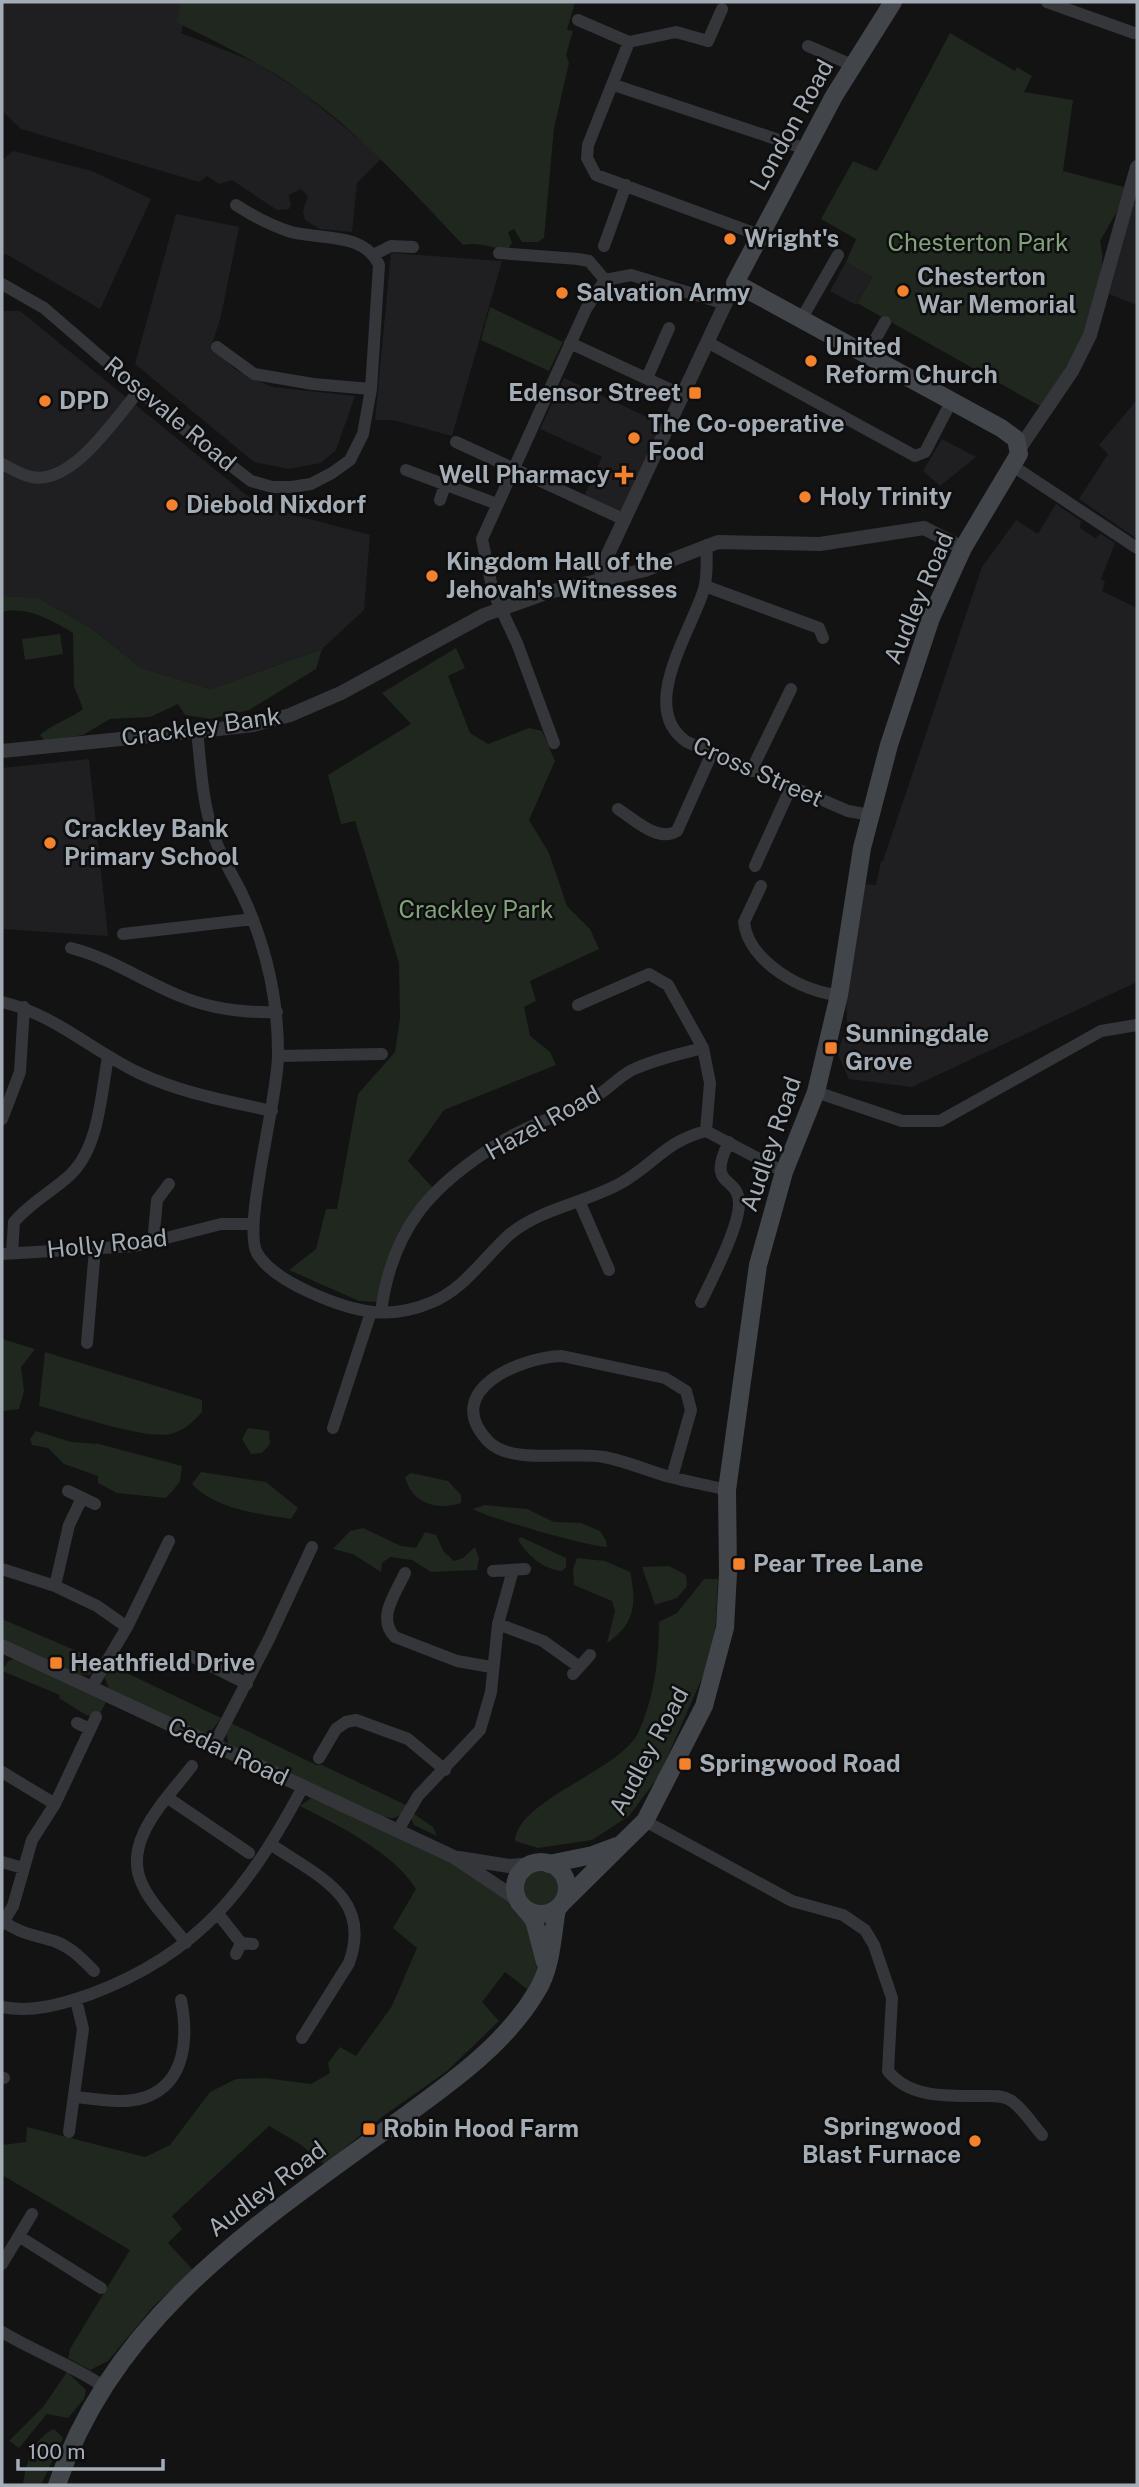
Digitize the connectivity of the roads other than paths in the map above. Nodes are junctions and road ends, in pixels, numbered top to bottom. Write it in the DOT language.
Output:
graph roads {
  1 [pos="893,2"];
  2 [pos="1047,2"];
  3 [pos="722,9"];
  4 [pos="578,20"];
  5 [pos="1135,33"];
  6 [pos="629,42"];
  7 [pos="808,46"];
  8 [pos="852,65"];
  9 [pos="614,85"];
  10 [pos="806,149"];
  11 [pos="1137,167"];
  12 [pos="626,185"];
  13 [pos="236,205"];
  14 [pos="759,235"];
  15 [pos="604,246"];
  16 [pos="413,247"];
  17 [pos="499,253"];
  18 [pos="375,254"];
  19 [pos="838,256"];
  20 [pos="605,281"];
  21 [pos="735,283"];
  22 [pos="2,284"];
  23 [pos="726,304"];
  24 [pos="802,318"];
  25 [pos="885,322"];
  26 [pos="668,328"];
  27 [pos="570,343"];
  28 [pos="709,343"];
  29 [pos="217,347"];
  30 [pos="867,354"];
  31 [pos="646,378"];
  32 [pos="371,389"];
  33 [pos="139,391"];
  34 [pos="684,396"];
  35 [pos="952,400"];
  36 [pos="456,442"];
  37 [pos="1016,458"];
  38 [pos="2,464"];
  39 [pos="513,468"];
  40 [pos="406,470"];
  41 [pos="446,485"];
  42 [pos="440,500"];
  43 [pos="496,504"];
  44 [pos="625,520"];
  45 [pos="707,545"];
  46 [pos="963,548"];
  47 [pos="1137,548"];
  48 [pos="601,581"];
  49 [pos="705,586"];
  50 [pos="501,608"];
  51 [pos="823,638"];
  52 [pos="791,689"];
  53 [pos="197,732"];
  54 [pos="554,743"];
  55 [pos="2,751"];
  56 [pos="712,753"];
  57 [pos="751,771"];
  58 [pos="791,787"];
  59 [pos="618,809"];
  60 [pos="870,815"];
  61 [pos="755,866"];
  62 [pos="761,887"];
  63 [pos="253,919"];
  64 [pos="123,934"];
  65 [pos="71,948"];
  66 [pos="839,995"];
  67 [pos="2,1002"];
  68 [pos="578,1005"];
  69 [pos="24,1007"];
  70 [pos="276,1012"];
  71 [pos="1137,1026"];
  72 [pos="704,1048"];
  73 [pos="382,1054"];
  74 [pos="279,1056"];
  75 [pos="108,1057"];
  76 [pos="816,1092"];
  77 [pos="7,1093"];
  78 [pos="272,1111"];
  79 [pos="2,1119"];
  80 [pos="706,1131"];
  81 [pos="729,1142"];
  82 [pos="784,1172"];
  83 [pos="169,1184"];
  84 [pos="580,1203"];
  85 [pos="253,1224"];
  86 [pos="153,1244"];
  87 [pos="95,1248"];
  88 [pos="7,1254"];
  89 [pos="609,1270"];
  90 [pos="701,1302"];
  91 [pos="376,1312"];
  92 [pos="88,1343"];
  93 [pos="333,1428"];
  94 [pos="672,1477"];
  95 [pos="727,1490"];
  96 [pos="68,1491"];
  97 [pos="82,1497"];
  98 [pos="95,1504"];
  99 [pos="169,1541"];
  100 [pos="312,1547"];
  101 [pos="2,1569"];
  102 [pos="493,1571"];
  103 [pos="405,1573"];
  104 [pos="55,1586"];
  105 [pos="498,1624"];
  106 [pos="127,1627"];
  107 [pos="2,1648"];
  108 [pos="590,1655"];
  109 [pos="191,1656"];
  110 [pos="491,1667"];
  111 [pos="247,1684"];
  112 [pos="91,1688"];
  113 [pos="77,1723"];
  114 [pos="214,1745"];
  115 [pos="318,1758"];
  116 [pos="191,1766"];
  117 [pos="445,1770"];
  118 [pos="2,1772"];
  119 [pos="303,1787"];
  120 [pos="168,1798"];
  121 [pos="55,1804"];
  122 [pos="645,1821"];
  123 [pos="398,1830"];
  124 [pos="622,1844"];
  125 [pos="272,1845"];
  126 [pos="248,1853"];
  127 [pos="454,1857"];
  128 [pos="2,1862"];
  129 [pos="541,1864"];
  130 [pos="23,1868"];
  131 [pos="520,1903"];
  132 [pos="560,1906"];
  133 [pos="219,1915"];
  134 [pos="2,1922"];
  135 [pos="187,1942"];
  136 [pos="243,1947"];
  137 [pos="546,1967"];
  138 [pos="94,1971"];
  139 [pos="76,2000"];
  140 [pos="181,2000"];
  141 [pos="2,2007"];
  142 [pos="310,2034"];
  143 [pos="75,2097"];
  144 [pos="69,2132"];
  145 [pos="1042,2135"];
  146 [pos="32,2214"];
  147 [pos="20,2237"];
  148 [pos="2,2264"];
  149 [pos="101,2288"];
  150 [pos="2,2332"];
  151 [pos="103,2386"];
  152 [pos="57,2485"];
  1 -- 8 [label="main road, London Road"];
  2 -- 5 [label="street"];
  3 -- 6 [label="street"];
  4 -- 6 [label="street"];
  6 -- 9 [label="street"];
  7 -- 8 [label="street"];
  8 -- 10 [label="main road, London Road"];
  9 -- 10 [label="street"];
  9 -- 12 [label="street"];
  10 -- 14 [label="main road, London Road"];
  11 -- 37 [label="street"];
  12 -- 14 [label="street"];
  12 -- 15 [label="street"];
  13 -- 18 [label="street"];
  14 -- 21 [label="main road, London Road"];
  16 -- 18 [label="street"];
  17 -- 20 [label="street"];
  18 -- 32 [label="street, Rosevale Road"];
  19 -- 24 [label="street"];
  20 -- 23 [label="street"];
  20 -- 27 [label="street"];
  21 -- 23 [label="street, London Road"];
  21 -- 24 [label="main road"];
  22 -- 33 [label="street, Rosevale Road"];
  23 -- 28 [label="street, London Road"];
  24 -- 30 [label="main road"];
  25 -- 30 [label="street"];
  26 -- 31 [label="street"];
  27 -- 31 [label="street"];
  27 -- 39 [label="street"];
  28 -- 34 [label="street, London Road"];
  28 -- 35 [label="street"];
  29 -- 32 [label="street"];
  30 -- 35 [label="main road"];
  31 -- 34 [label="street"];
  32 -- 33 [label="street, Rosevale Road"];
  33 -- 38 [label="street"];
  34 -- 44 [label="street, London Road"];
  35 -- 37 [label="main road"];
  36 -- 39 [label="street"];
  37 -- 46 [label="main road, Audley Road"];
  37 -- 47 [label="street"];
  39 -- 43 [label="street"];
  39 -- 44 [label="street"];
  40 -- 41 [label="street"];
  41 -- 42 [label="street"];
  41 -- 43 [label="street"];
  43 -- 50 [label="street"];
  44 -- 48 [label="street, London Road"];
  45 -- 46 [label="street, Crackley Bank"];
  45 -- 48 [label="street, Crackley Bank"];
  45 -- 49 [label="street, Cross Street"];
  46 -- 60 [label="main road, Audley Road"];
  48 -- 50 [label="street, Crackley Bank"];
  49 -- 51 [label="street"];
  49 -- 56 [label="street, Cross Street"];
  50 -- 53 [label="street, Crackley Bank"];
  50 -- 54 [label="street"];
  52 -- 57 [label="street"];
  53 -- 55 [label="street, Crackley Bank"];
  53 -- 63 [label="street"];
  56 -- 57 [label="street, Cross Street"];
  56 -- 59 [label="street"];
  57 -- 58 [label="street, Cross Street"];
  58 -- 60 [label="street, Cross Street"];
  58 -- 61 [label="street"];
  60 -- 66 [label="main road, Audley Road"];
  62 -- 66 [label="street"];
  63 -- 64 [label="street"];
  63 -- 70 [label="street"];
  65 -- 70 [label="street"];
  66 -- 76 [label="main road, Audley Road"];
  67 -- 69 [label="street"];
  68 -- 72 [label="street"];
  69 -- 75 [label="street"];
  69 -- 77 [label="street"];
  70 -- 74 [label="street"];
  71 -- 76 [label="street"];
  72 -- 80 [label="street"];
  72 -- 91 [label="street, Hazel Road"];
  73 -- 74 [label="street"];
  74 -- 78 [label="street"];
  75 -- 78 [label="street"];
  75 -- 88 [label="street"];
  76 -- 82 [label="main road, Audley Road"];
  77 -- 79 [label="street"];
  78 -- 85 [label="street"];
  80 -- 81 [label="street"];
  80 -- 84 [label="street"];
  81 -- 82 [label="street"];
  81 -- 90 [label="street"];
  82 -- 95 [label="main road, Audley Road"];
  83 -- 86 [label="street"];
  84 -- 89 [label="street"];
  84 -- 91 [label="street"];
  85 -- 86 [label="street, Holly Road"];
  85 -- 91 [label="street"];
  86 -- 87 [label="street, Holly Road"];
  87 -- 88 [label="street, Holly Road"];
  87 -- 92 [label="street"];
  91 -- 93 [label="street, Hazel Road"];
  94 -- 94 [label="street"];
  94 -- 95 [label="street"];
  95 -- 122 [label="main road, Audley Road"];
  96 -- 97 [label="street"];
  97 -- 98 [label="street"];
  97 -- 104 [label="street"];
  99 -- 106 [label="street"];
  100 -- 111 [label="street"];
  101 -- 104 [label="street"];
  102 -- 105 [label="street"];
  103 -- 110 [label="street"];
  104 -- 106 [label="street"];
  105 -- 108 [label="street"];
  105 -- 110 [label="street"];
  106 -- 112 [label="street"];
  107 -- 112 [label="street, Cedar Road"];
  109 -- 111 [label="street"];
  110 -- 117 [label="street"];
  111 -- 114 [label="street"];
  112 -- 114 [label="street, Cedar Road"];
  113 -- 121 [label="street"];
  114 -- 119 [label="street, Cedar Road"];
  115 -- 117 [label="street"];
  116 -- 120 [label="street"];
  117 -- 123 [label="street"];
  118 -- 121 [label="street"];
  119 -- 123 [label="street, Cedar Road"];
  119 -- 125 [label="street"];
  120 -- 126 [label="street"];
  120 -- 135 [label="street"];
  121 -- 130 [label="street"];
  122 -- 124 [label="main road, Audley Road"];
  122 -- 145 [label="street"];
  123 -- 127 [label="street, Cedar Road"];
  124 -- 129 [label="main road, Audley Road"];
  124 -- 132 [label="main road, Audley Road"];
  125 -- 133 [label="street"];
  125 -- 142 [label="street"];
  127 -- 129 [label="street"];
  127 -- 131 [label="street"];
  128 -- 130 [label="street"];
  129 -- 131 [label="main road"];
  129 -- 132 [label="main road"];
  130 -- 134 [label="street"];
  131 -- 132 [label="main road"];
  131 -- 137 [label="main road"];
  132 -- 137 [label="main road, Audley Road"];
  133 -- 135 [label="street"];
  133 -- 136 [label="street"];
  134 -- 138 [label="street"];
  135 -- 139 [label="street"];
  137 -- 151 [label="main road, Audley Road"];
  139 -- 141 [label="street"];
  139 -- 143 [label="street"];
  140 -- 143 [label="street"];
  143 -- 144 [label="street"];
  146 -- 147 [label="street"];
  147 -- 148 [label="street"];
  147 -- 149 [label="street"];
  150 -- 151 [label="street"];
  151 -- 152 [label="main road, Audley Road"];
}
